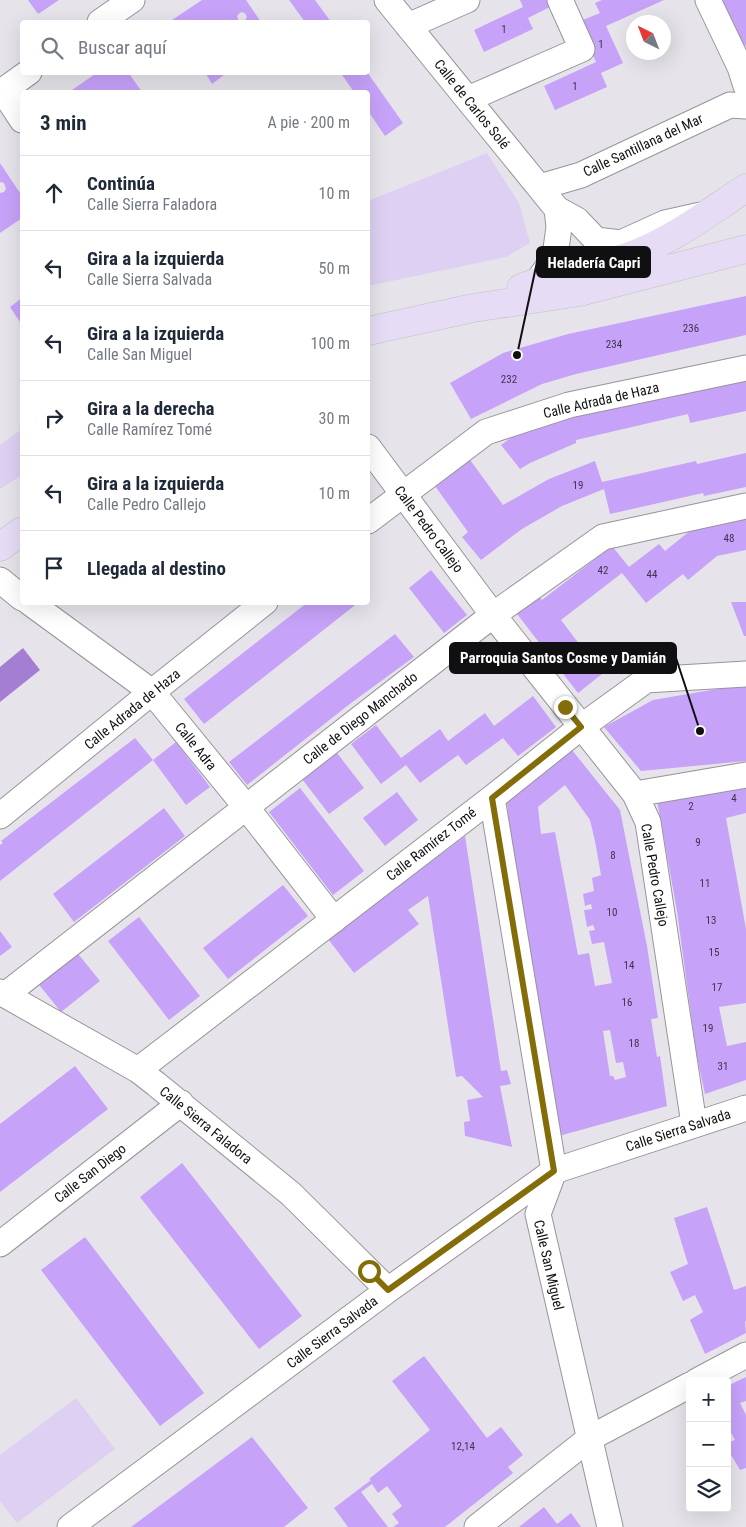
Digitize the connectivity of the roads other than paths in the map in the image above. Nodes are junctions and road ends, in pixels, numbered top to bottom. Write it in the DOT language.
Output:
graph roads {
  1 [pos="132,0"];
  2 [pos="387,0"];
  3 [pos="467,0"];
  4 [pos="560,0"];
  5 [pos="708,0"];
  6 [pos="103,20"];
  7 [pos="408,26"];
  8 [pos="25,75"];
  9 [pos="746,86"];
  10 [pos="1,92"];
  11 [pos="468,99"];
  12 [pos="746,106"];
  13 [pos="20,117"];
  14 [pos="540,187"];
  15 [pos="746,188"];
  16 [pos="557,209"];
  17 [pos="708,213"];
  18 [pos="746,249"];
  19 [pos="538,281"];
  20 [pos="473,308"];
  21 [pos="370,331"];
  22 [pos="746,368"];
  23 [pos="370,450"];
  24 [pos="403,493"];
  25 [pos="746,506"];
  26 [pos="370,519"];
  27 [pos="20,532"];
  28 [pos="0,547"];
  29 [pos="0,580"];
  30 [pos="20,596"];
  31 [pos="33,605"];
  32 [pos="261,605"];
  33 [pos="493,614"];
  34 [pos="746,674"];
  35 [pos="152,692"];
  36 [pos="581,727"];
  37 [pos="746,775"];
  38 [pos="635,794"];
  39 [pos="492,798"];
  40 [pos="246,807"];
  41 [pos="0,816"];
  42 [pos="334,920"];
  43 [pos="2,994"];
  44 [pos="138,1070"];
  45 [pos="181,1103"];
  46 [pos="746,1108"];
  47 [pos="694,1124"];
  48 [pos="554,1171"];
  49 [pos="0,1244"];
  50 [pos="388,1290"];
  51 [pos="746,1355"];
  52 [pos="705,1377"];
  53 [pos="686,1387"];
  54 [pos="590,1438"];
  55 [pos="81,1524"];
  56 [pos="477,1527"];
  57 [pos="610,1527"];
  1 -- 6 [label="street"];
  2 -- 7 [label="street, Calle de Carlos Solé"];
  3 -- 7 [label="street"];
  4 -- 11 [label="street"];
  5 -- 9 [label="street"];
  7 -- 11 [label="street, Calle de Carlos Solé"];
  8 -- 10 [label="street"];
  10 -- 13 [label="street"];
  11 -- 14 [label="street, Calle de Carlos Solé"];
  12 -- 14 [label="street, Calle Santillana del Mar"];
  14 -- 16 [label="street, Calle de Carlos Solé"];
  15 -- 17 [label="main road"];
  16 -- 17 [label="street, Calle de Carlos Solé"];
  16 -- 19 [label="street"];
  17 -- 19 [label="main road"];
  18 -- 20 [label="main road"];
  19 -- 20 [label="main road"];
  20 -- 21 [label="main road"];
  22 -- 24 [label="street, Calle Adrada de Haza"];
  23 -- 24 [label="street, Calle Pedro Callejo"];
  24 -- 26 [label="street, Calle Adrada de Haza"];
  24 -- 33 [label="street, Calle Pedro Callejo"];
  25 -- 33 [label="street, Calle de Diego Manchado"];
  27 -- 28 [label="main road"];
  29 -- 30 [label="street"];
  31 -- 35 [label="street, Calle Adra"];
  32 -- 35 [label="street, Calle Adrada de Haza"];
  33 -- 36 [label="street, Calle Pedro Callejo"];
  33 -- 40 [label="street, Calle de Diego Manchado"];
  34 -- 36 [label="street, Calle Ramírez Tomé"];
  35 -- 40 [label="street, Calle Adra"];
  35 -- 41 [label="street, Calle Adrada de Haza"];
  36 -- 38 [label="street, Calle Pedro Callejo"];
  36 -- 39 [label="street, Calle Ramírez Tomé"];
  37 -- 38 [label="street"];
  38 -- 47 [label="street, Calle Pedro Callejo"];
  39 -- 42 [label="street, Calle Ramírez Tomé"];
  39 -- 48 [label="street, Calle San Miguel"];
  40 -- 42 [label="street, Calle Adra"];
  40 -- 43 [label="street, Calle de Diego Manchado"];
  42 -- 44 [label="street, Calle Ramírez Tomé"];
  43 -- 44 [label="street, Calle Sierra Faladora"];
  44 -- 45 [label="street, Calle Sierra Faladora"];
  45 -- 49 [label="street, Calle San Diego"];
  45 -- 50 [label="street, Calle Sierra Faladora"];
  46 -- 47 [label="street, Calle Sierra Salvada"];
  47 -- 48 [label="street, Calle Sierra Salvada"];
  48 -- 50 [label="street, Calle Sierra Salvada"];
  48 -- 54 [label="street, Calle San Miguel"];
  50 -- 55 [label="street, Calle Sierra Salvada"];
  51 -- 52 [label="street"];
  53 -- 54 [label="street"];
  54 -- 56 [label="street"];
  54 -- 57 [label="street, Calle San Miguel"];
}
